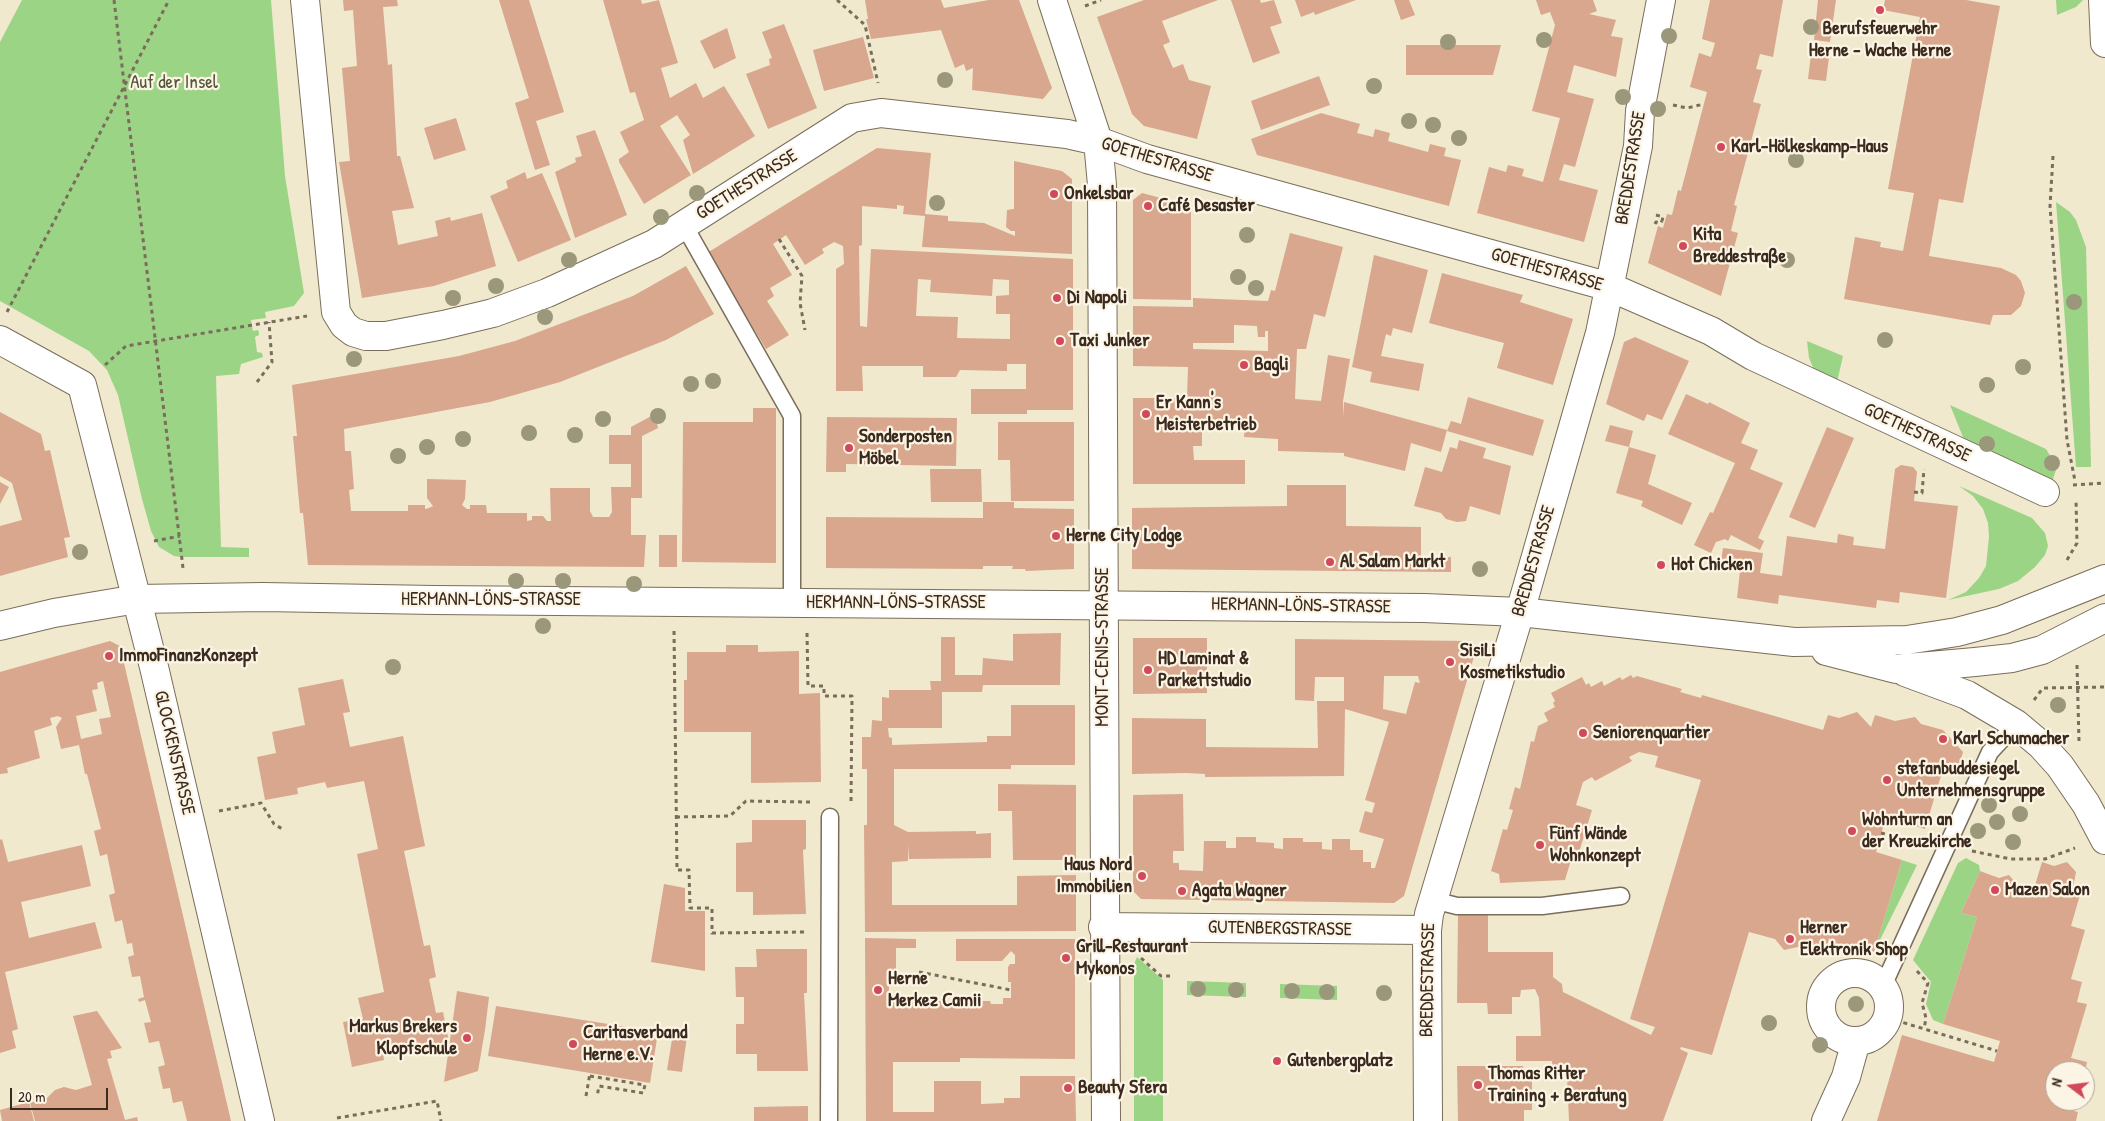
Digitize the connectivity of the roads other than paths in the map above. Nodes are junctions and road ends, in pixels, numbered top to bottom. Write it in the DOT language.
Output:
graph roads {
  1 [pos="305,0"];
  2 [pos="1052,0"];
  3 [pos="1661,0"];
  4 [pos="2104,1"];
  5 [pos="2105,44"];
  6 [pos="1098,141"];
  7 [pos="684,225"];
  8 [pos="1610,287"];
  9 [pos="2,329"];
  10 [pos="2045,492"];
  11 [pos="2105,579"];
  12 [pos="137,599"];
  13 [pos="799,603"];
  14 [pos="1103,604"];
  15 [pos="1520,612"];
  16 [pos="2105,618"];
  17 [pos="0,626"];
  18 [pos="1794,642"];
  19 [pos="1896,669"];
  20 [pos="2022,716"];
  21 [pos="830,819"];
  22 [pos="2104,838"];
  23 [pos="1621,896"];
  24 [pos="1433,900"];
  25 [pos="1103,927"];
  26 [pos="1427,930"];
  27 [pos="1883,986"];
  28 [pos="1856,1042"];
  29 [pos="260,1121"];
  30 [pos="829,1121"];
  31 [pos="1106,1121"];
  32 [pos="1428,1121"];
  33 [pos="1826,1121"];
  1 -- 7 [label="street, GOETHESTRASSE"];
  2 -- 6 [label="street, MONT-CENIS-STRASSE"];
  3 -- 8 [label="street, BREDDESTRASSE"];
  4 -- 5 [label="street"];
  6 -- 7 [label="street, GOETHESTRASSE"];
  6 -- 8 [label="street, GOETHESTRASSE"];
  6 -- 14 [label="street, MONT-CENIS-STRASSE"];
  7 -- 13 [label="lane"];
  8 -- 10 [label="street, GOETHESTRASSE"];
  8 -- 15 [label="street, BREDDESTRASSE"];
  9 -- 12 [label="street, GLOCKENSTRASSE"];
  11 -- 18 [label="street, HERMANN-LÖNS-STRASSE"];
  12 -- 13 [label="street, HERMANN-LÖNS-STRASSE"];
  12 -- 17 [label="street, HERMANN-LÖNS-STRASSE"];
  12 -- 29 [label="street, GLOCKENSTRASSE"];
  13 -- 14 [label="street, HERMANN-LÖNS-STRASSE"];
  14 -- 15 [label="street, HERMANN-LÖNS-STRASSE"];
  14 -- 25 [label="street, MONT-CENIS-STRASSE"];
  15 -- 18 [label="street, HERMANN-LÖNS-STRASSE"];
  15 -- 24 [label="street, BREDDESTRASSE"];
  16 -- 19 [label="street, HERMANN-LÖNS-STRASSE"];
  18 -- 19 [label="street, HERMANN-LÖNS-STRASSE"];
  19 -- 20 [label="street"];
  20 -- 22 [label="street"];
  20 -- 27 [label="lane"];
  21 -- 30 [label="lane"];
  23 -- 24 [label="lane"];
  24 -- 26 [label="street, BREDDESTRASSE"];
  25 -- 26 [label="street, GUTENBERGSTRASSE"];
  25 -- 31 [label="street, MONT-CENIS-STRASSE"];
  26 -- 32 [label="street, BREDDESTRASSE"];
  27 -- 28 [label="street"];
  27 -- 28 [label="street"];
  28 -- 33 [label="street"];
}
